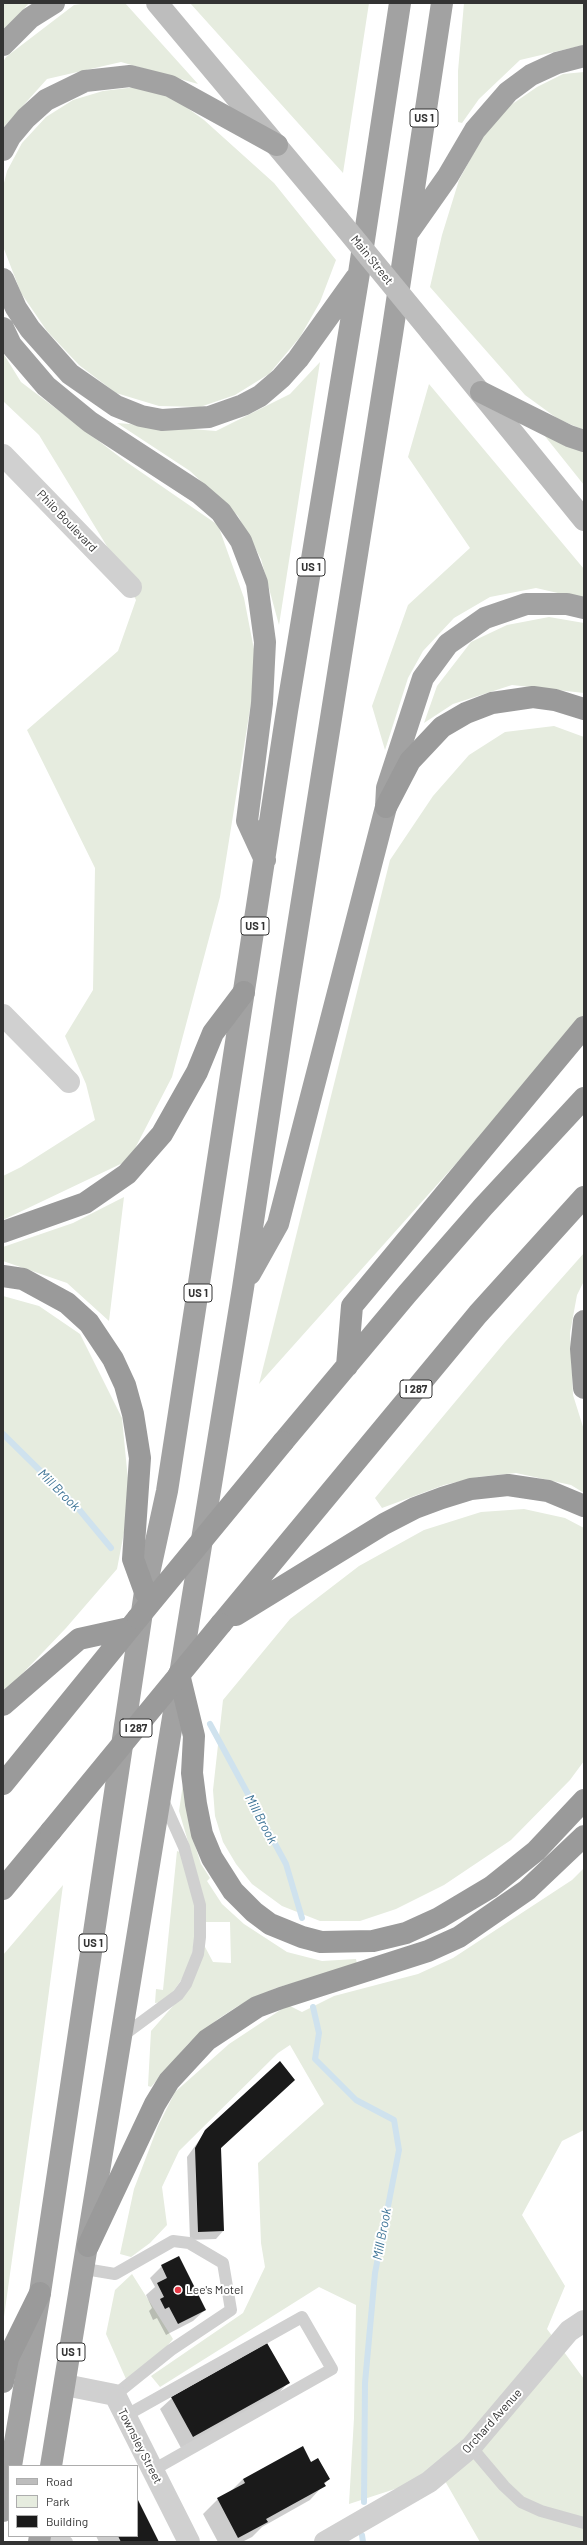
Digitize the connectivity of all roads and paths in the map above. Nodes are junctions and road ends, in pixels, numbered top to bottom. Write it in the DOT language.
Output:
graph roads {
  1 [pos="54,3"];
  2 [pos="156,3"];
  3 [pos="400,3"];
  4 [pos="442,3"];
  5 [pos="3,45"];
  6 [pos="584,56"];
  7 [pos="277,145"];
  8 [pos="3,150"];
  9 [pos="407,233"];
  10 [pos="359,273"];
  11 [pos="3,279"];
  12 [pos="3,328"];
  13 [pos="481,392"];
  14 [pos="584,441"];
  15 [pos="3,455"];
  16 [pos="584,520"];
  17 [pos="131,587"];
  18 [pos="584,608"];
  19 [pos="584,709"];
  20 [pos="386,807"];
  21 [pos="265,860"];
  22 [pos="244,992"];
  23 [pos="3,1015"];
  24 [pos="584,1027"];
  25 [pos="69,1082"];
  26 [pos="584,1098"];
  27 [pos="584,1197"];
  28 [pos="3,1232"];
  29 [pos="3,1276"];
  30 [pos="243,1288"];
  31 [pos="584,1321"];
  32 [pos="347,1366"];
  33 [pos="584,1388"];
  34 [pos="584,1506"];
  35 [pos="145,1592"];
  36 [pos="134,1623"];
  37 [pos="221,1624"];
  38 [pos="179,1674"];
  39 [pos="3,1705"];
  40 [pos="3,1784"];
  41 [pos="161,1796"];
  42 [pos="584,1800"];
  43 [pos="584,1836"];
  44 [pos="3,1889"];
  45 [pos="120,2037"];
  46 [pos="88,2246"];
  47 [pos="85,2269"];
  48 [pos="40,2293"];
  49 [pos="584,2321"];
  50 [pos="3,2382"];
  51 [pos="65,2385"];
  52 [pos="114,2395"];
  53 [pos="125,2416"];
  54 [pos="471,2447"];
  55 [pos="11,2465"];
  56 [pos="51,2465"];
  57 [pos="152,2470"];
  58 [pos="8,2482"];
  59 [pos="3,2511"];
  60 [pos="584,2523"];
  61 [pos="39,2539"];
  62 [pos="67,2542"];
  63 [pos="189,2542"];
  64 [pos="325,2542"];
  1 -- 5 [label="highway"];
  2 -- 7 [label="main road, Main Street"];
  3 -- 10 [label="highway, US 1"];
  4 -- 9 [label="highway, US 1"];
  6 -- 9 [label="highway"];
  7 -- 8 [label="highway"];
  7 -- 13 [label="main road, Main Street, bridge"];
  9 -- 30 [label="highway, US 1"];
  10 -- 11 [label="highway"];
  10 -- 21 [label="highway, US 1"];
  12 -- 21 [label="highway"];
  13 -- 14 [label="highway"];
  13 -- 16 [label="main road, Main Street"];
  15 -- 17 [label="street, Philo Boulevard"];
  18 -- 20 [label="highway"];
  19 -- 20 [label="highway"];
  20 -- 30 [label="highway"];
  21 -- 22 [label="highway, US 1"];
  22 -- 28 [label="highway"];
  22 -- 35 [label="highway, US 1"];
  23 -- 25 [label="street"];
  24 -- 32 [label="highway"];
  26 -- 32 [label="highway"];
  27 -- 37 [label="highway, I 287"];
  29 -- 35 [label="highway"];
  30 -- 38 [label="highway, US 1"];
  31 -- 33 [label="highway"];
  32 -- 36 [label="highway, bridge"];
  34 -- 37 [label="highway"];
  35 -- 48 [label="highway, US 1"];
  36 -- 39 [label="highway"];
  36 -- 40 [label="highway"];
  37 -- 44 [label="highway, I 287, bridge"];
  38 -- 41 [label="highway, US 1"];
  38 -- 42 [label="highway"];
  41 -- 45 [label="highway, US 1"];
  41 -- 45 [label="lane"];
  43 -- 46 [label="highway"];
  45 -- 46 [label="highway, US 1"];
  46 -- 47 [label="highway, US 1"];
  47 -- 51 [label="highway, US 1"];
  47 -- 52 [label="lane"];
  48 -- 50 [label="highway"];
  48 -- 55 [label="highway, US 1"];
  49 -- 54 [label="street, Orchard Avenue"];
  51 -- 52 [label="street, Townsley Street"];
  51 -- 56 [label="highway, US 1"];
  52 -- 53 [label="street, Townsley Street"];
  53 -- 57 [label="street, Townsley Street"];
  53 -- 57 [label="lane"];
  54 -- 60 [label="lane"];
  54 -- 64 [label="street, Orchard Avenue"];
  57 -- 63 [label="street, Townsley Street"];
  58 -- 59 [label="highway"];
  61 -- 62 [label="lane"];
}
